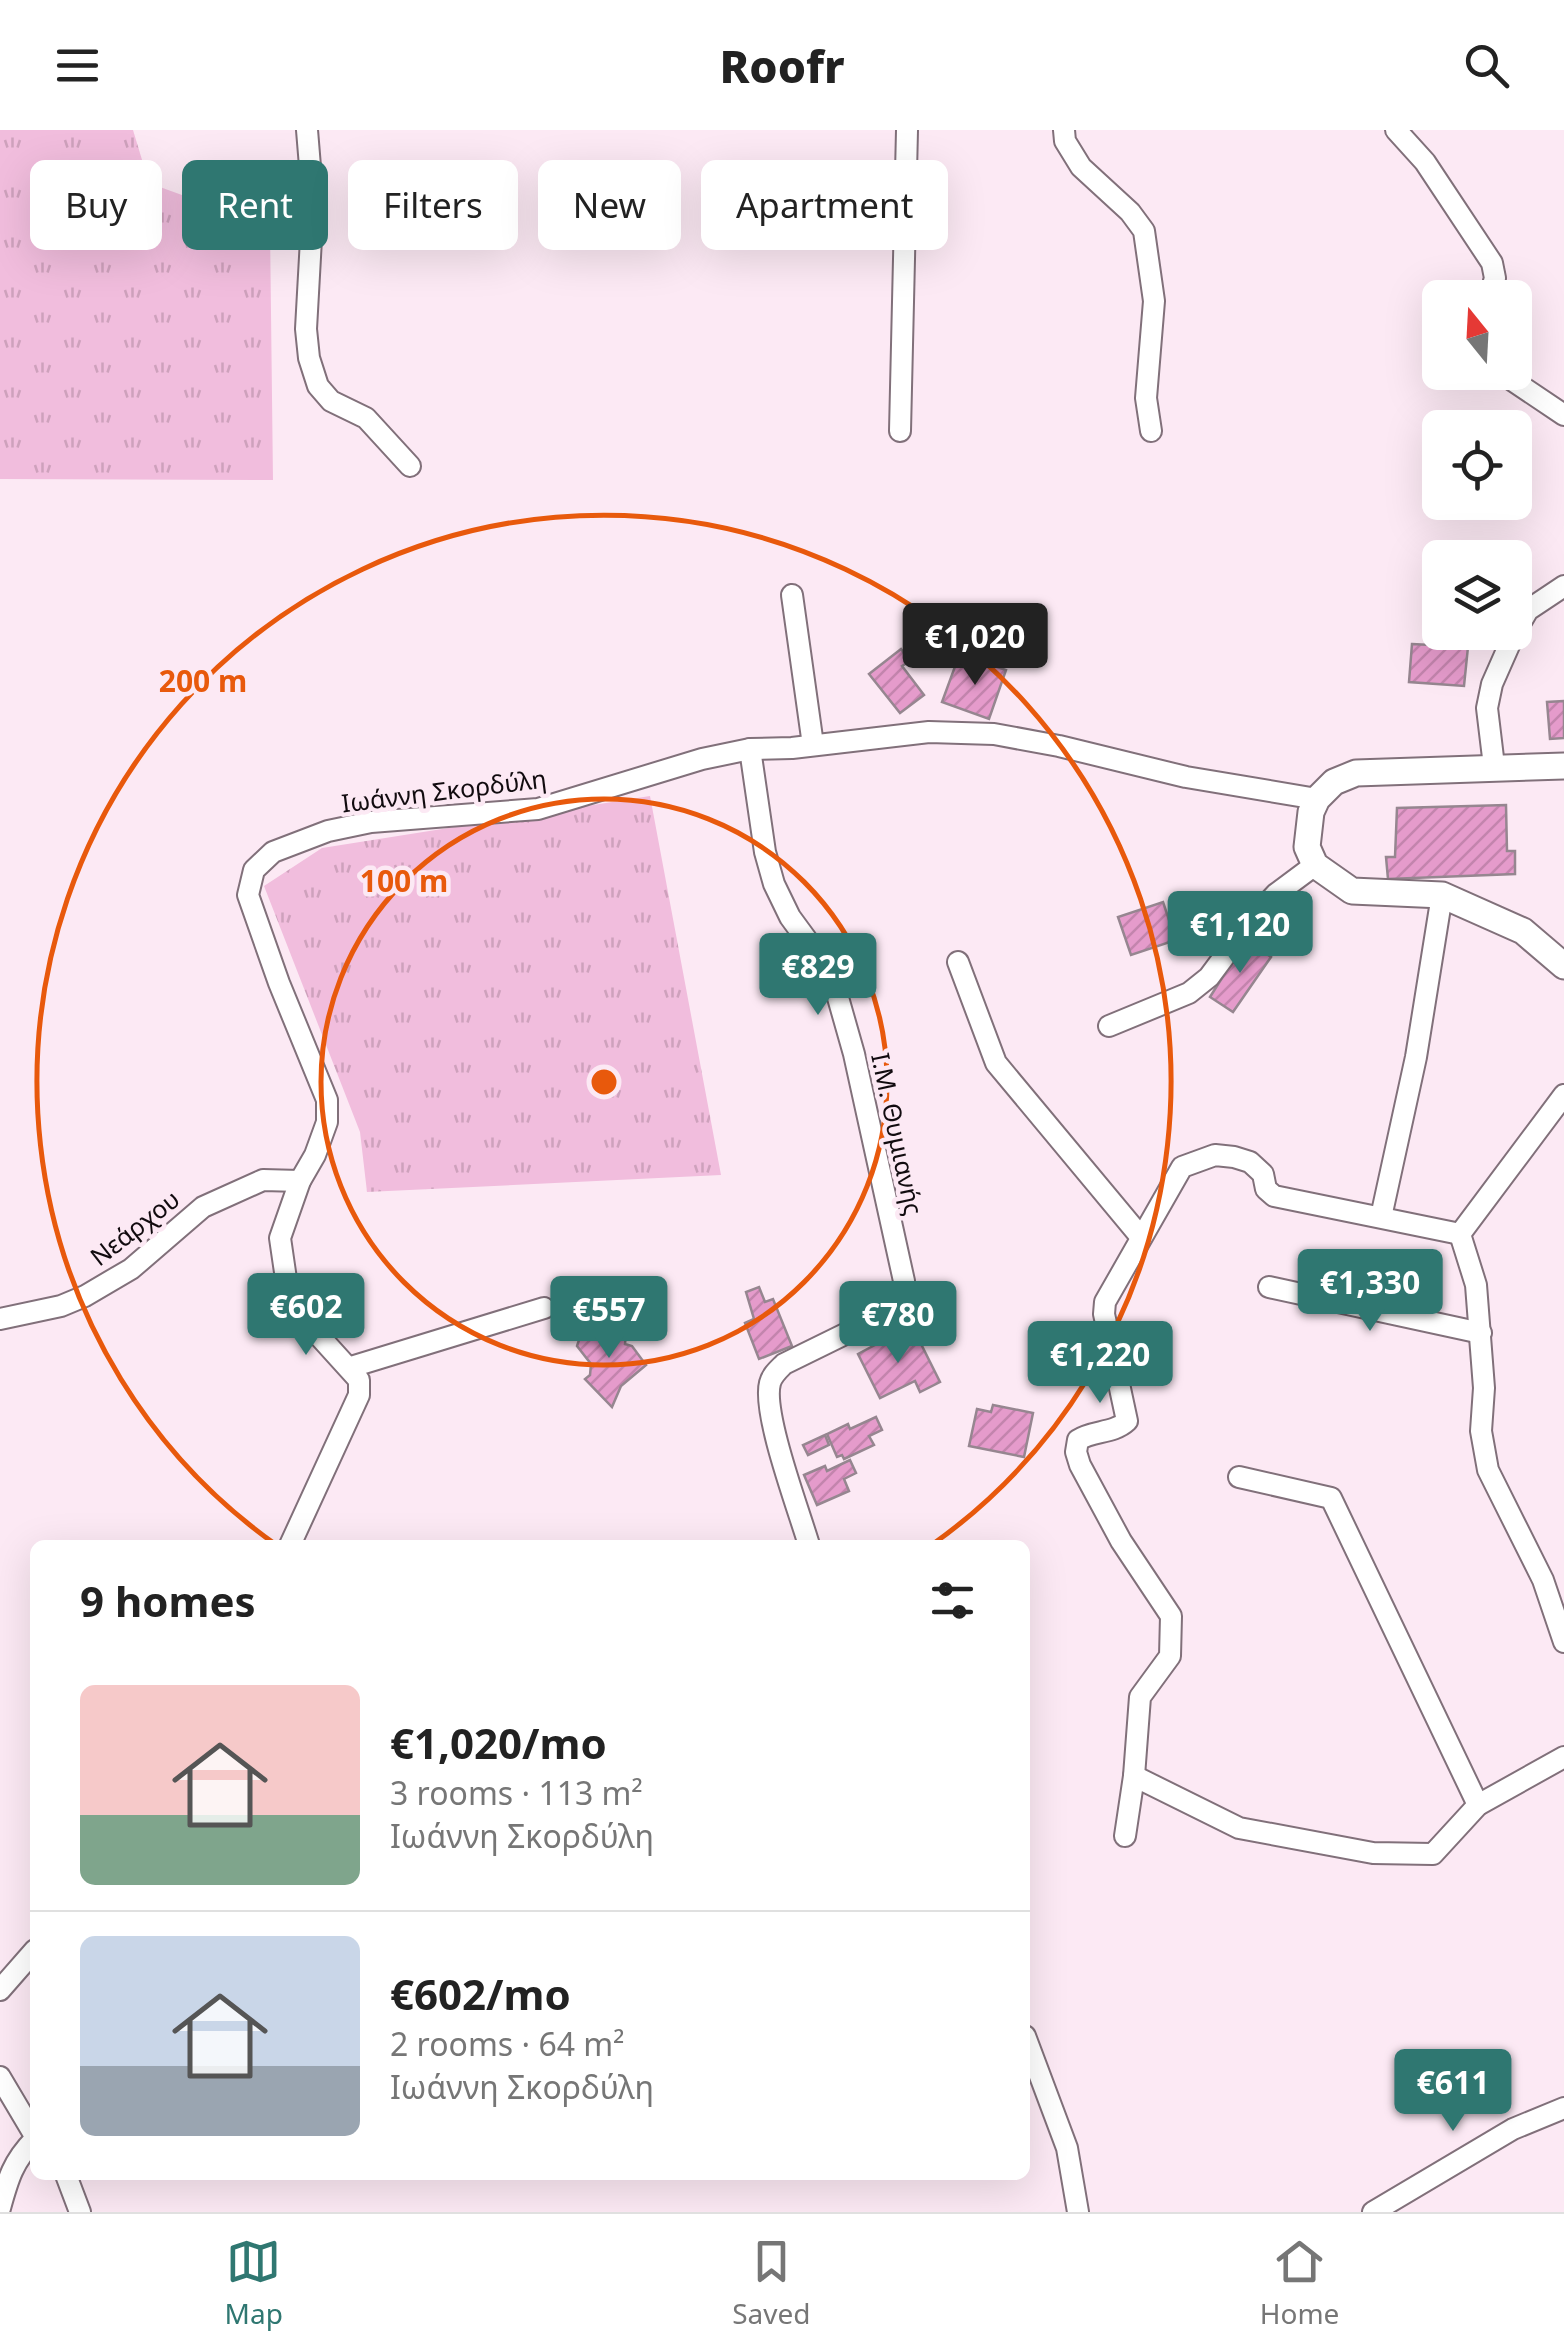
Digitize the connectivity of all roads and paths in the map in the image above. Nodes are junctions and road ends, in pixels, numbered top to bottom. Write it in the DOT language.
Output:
graph roads {
  1 [pos="307,130"];
  2 [pos="908,130"];
  3 [pos="1064,130"];
  4 [pos="1396,130"];
  5 [pos="1493,280"];
  6 [pos="1527,390"];
  7 [pos="1564,415"];
  8 [pos="900,431"];
  9 [pos="1151,431"];
  10 [pos="410,466"];
  11 [pos="1564,586"];
  12 [pos="792,595"];
  13 [pos="1532,607"];
  14 [pos="1507,650"];
  15 [pos="814,745"];
  16 [pos="750,749"];
  17 [pos="1494,766"];
  18 [pos="1564,766"];
  19 [pos="1317,799"];
  20 [pos="1315,865"];
  21 [pos="1442,895"];
  22 [pos="958,962"];
  23 [pos="1564,966"];
  24 [pos="1109,1026"];
  25 [pos="1564,1095"];
  26 [pos="300,1181"];
  27 [pos="1381,1218"];
  28 [pos="1460,1234"];
  29 [pos="1140,1236"];
  30 [pos="1269,1287"];
  31 [pos="544,1308"];
  32 [pos="0,1319"];
  33 [pos="1481,1333"];
  34 [pos="351,1367"];
  35 [pos="1239,1477"];
  36 [pos="292,1540"];
  37 [pos="808,1540"];
  38 [pos="1564,1637"];
  39 [pos="1564,1757"];
  40 [pos="1134,1776"];
  41 [pos="1478,1804"];
  42 [pos="1124,1836"];
  43 [pos="30,1956"];
  44 [pos="0,1990"];
  45 [pos="1030,2049"];
  46 [pos="0,2078"];
  47 [pos="1564,2108"];
  48 [pos="30,2129"];
  49 [pos="30,2143"];
  50 [pos="68,2180"];
  51 [pos="0,2208"];
  52 [pos="80,2212"];
  53 [pos="1078,2212"];
  54 [pos="1373,2212"];
  1 -- 10 [label="street"];
  2 -- 8 [label="street"];
  3 -- 9 [label="street"];
  4 -- 5 [label="street"];
  6 -- 7 [label="street"];
  11 -- 13 [label="street"];
  12 -- 15 [label="street"];
  14 -- 17 [label="street"];
  15 -- 16 [label="street, Ιωάννη Σκορδύλη"];
  15 -- 19 [label="street, Ιωάννη Σκορδύλη"];
  16 -- 26 [label="street, Ιωάννη Σκορδύλη"];
  16 -- 37 [label="street, Ι.Μ. Θυμιανής"];
  17 -- 18 [label="main road"];
  17 -- 19 [label="main road"];
  19 -- 20 [label="main road"];
  20 -- 21 [label="main road"];
  20 -- 24 [label="street"];
  21 -- 23 [label="main road"];
  21 -- 27 [label="street"];
  22 -- 29 [label="street"];
  25 -- 28 [label="street"];
  26 -- 32 [label="street, Νεάρχου"];
  26 -- 34 [label="street, Ιωάννη Σκορδύλη"];
  27 -- 28 [label="street"];
  27 -- 29 [label="street"];
  28 -- 33 [label="street"];
  29 -- 40 [label="street"];
  30 -- 33 [label="street"];
  31 -- 34 [label="street"];
  33 -- 38 [label="street"];
  34 -- 36 [label="street"];
  35 -- 41 [label="street"];
  39 -- 41 [label="street"];
  40 -- 41 [label="street"];
  40 -- 42 [label="street"];
  43 -- 44 [label="street"];
  45 -- 53 [label="street"];
  46 -- 48 [label="street"];
  47 -- 54 [label="street"];
  49 -- 51 [label="street"];
  50 -- 52 [label="street"];
}
